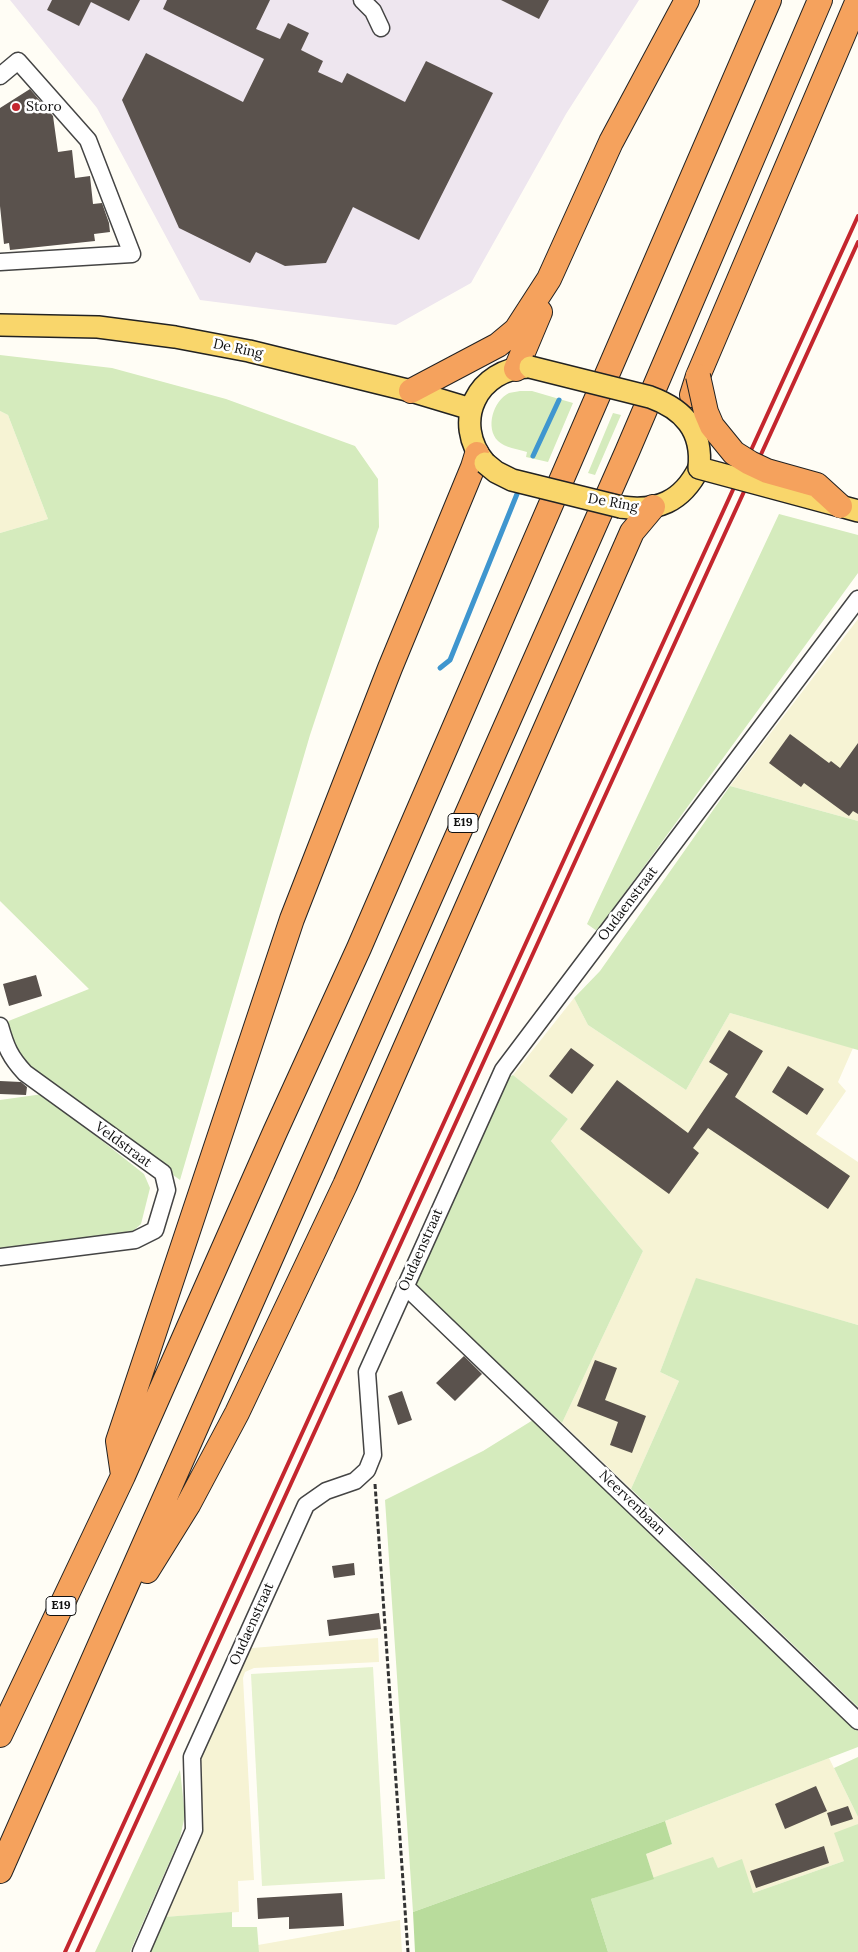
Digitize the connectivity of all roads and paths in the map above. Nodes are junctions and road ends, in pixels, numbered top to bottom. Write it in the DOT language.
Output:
graph roads {
  1 [pos="362,0"];
  2 [pos="687,0"];
  3 [pos="769,0"];
  4 [pos="820,0"];
  5 [pos="858,0"];
  6 [pos="381,28"];
  7 [pos="0,76"];
  8 [pos="0,262"];
  9 [pos="549,279"];
  10 [pos="0,325"];
  11 [pos="523,368"];
  12 [pos="698,376"];
  13 [pos="411,391"];
  14 [pos="471,409"];
  15 [pos="698,444"];
  16 [pos="481,458"];
  17 [pos="699,468"];
  18 [pos="653,507"];
  19 [pos="849,509"];
  20 [pos="858,599"];
  21 [pos="0,1026"];
  22 [pos="0,1257"];
  23 [pos="405,1286"];
  24 [pos="373,1455"];
  25 [pos="123,1476"];
  26 [pos="101,1645"];
  27 [pos="858,1721"];
  28 [pos="0,1735"];
  29 [pos="0,1871"];
  30 [pos="141,1952"];
  31 [pos="408,1952"];
  1 -- 6 [label="street"];
  2 -- 9 [label="highway"];
  3 -- 25 [label="highway, E19"];
  4 -- 26 [label="highway, E19"];
  5 -- 12 [label="highway"];
  7 -- 8 [label="street"];
  9 -- 11 [label="highway"];
  9 -- 13 [label="highway"];
  10 -- 13 [label="main road, De Ring"];
  11 -- 14 [label="main road"];
  11 -- 15 [label="main road, bridge"];
  12 -- 15 [label="highway, bridge"];
  12 -- 19 [label="highway, bridge"];
  13 -- 14 [label="main road, De Ring"];
  14 -- 16 [label="main road"];
  15 -- 17 [label="main road, bridge"];
  16 -- 18 [label="main road, De Ring, bridge"];
  16 -- 25 [label="highway"];
  17 -- 18 [label="main road, De Ring"];
  17 -- 19 [label="main road, bridge"];
  18 -- 26 [label="highway"];
  20 -- 23 [label="street, Oudaenstraat"];
  21 -- 22 [label="street, Veldstraat"];
  23 -- 24 [label="street, Oudaenstraat"];
  23 -- 27 [label="street, Neervenbaan"];
  24 -- 30 [label="street, Oudaenstraat"];
  24 -- 31 [label="path"];
  25 -- 28 [label="highway, E19"];
  26 -- 29 [label="highway, E19"];
}
